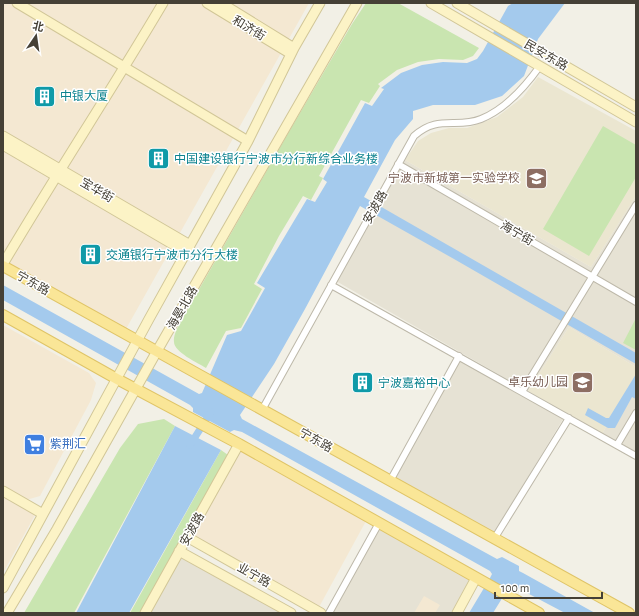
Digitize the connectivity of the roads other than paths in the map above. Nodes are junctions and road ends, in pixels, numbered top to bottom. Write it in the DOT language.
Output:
graph roads {
  1 [pos="17,3"];
  2 [pos="163,3"];
  3 [pos="207,3"];
  4 [pos="221,3"];
  5 [pos="320,3"];
  6 [pos="357,3"];
  7 [pos="431,3"];
  8 [pos="457,3"];
  9 [pos="293,51"];
  10 [pos="540,66"];
  11 [pos="124,67"];
  12 [pos="636,107"];
  13 [pos="636,122"];
  14 [pos="3,136"];
  15 [pos="248,141"];
  16 [pos="3,145"];
  17 [pos="398,164"];
  18 [pos="58,172"];
  19 [pos="636,206"];
  20 [pos="188,249"];
  21 [pos="3,265"];
  22 [pos="592,276"];
  23 [pos="331,285"];
  24 [pos="636,302"];
  25 [pos="3,315"];
  26 [pos="138,340"];
  27 [pos="157,351"];
  28 [pos="459,356"];
  29 [pos="117,378"];
  30 [pos="136,389"];
  31 [pos="522,392"];
  32 [pos="262,410"];
  33 [pos="636,413"];
  34 [pos="569,418"];
  35 [pos="239,444"];
  36 [pos="616,445"];
  37 [pos="636,456"];
  38 [pos="390,481"];
  39 [pos="3,491"];
  40 [pos="43,514"];
  41 [pos="379,523"];
  42 [pos="187,537"];
  43 [pos="494,539"];
  44 [pos="180,551"];
  45 [pos="476,578"];
  46 [pos="3,588"];
  47 [pos="7,613"];
  48 [pos="145,613"];
  49 [pos="291,613"];
  50 [pos="321,613"];
  51 [pos="329,613"];
  52 [pos="457,613"];
  53 [pos="539,613"];
  54 [pos="629,613"];
  1 -- 11 [label="main road"];
  2 -- 11 [label="main road"];
  3 -- 9 [label="main road, 和济街"];
  4 -- 9 [label="main road, 和济街"];
  5 -- 9 [label="main road, 海晏北路"];
  6 -- 27 [label="main road, 海晏北路"];
  7 -- 10 [label="main road, 民安东路"];
  8 -- 12 [label="main road, 民安东路"];
  9 -- 15 [label="main road, 海晏北路"];
  10 -- 13 [label="main road, 民安东路"];
  10 -- 17 [label="street, 安波路"];
  11 -- 15 [label="main road"];
  11 -- 18 [label="main road"];
  14 -- 18 [label="main road, 宝华街"];
  15 -- 20 [label="main road, 海晏北路"];
  16 -- 18 [label="main road, 宝华街"];
  17 -- 22 [label="street, 海宁街"];
  17 -- 23 [label="street, 安波路"];
  18 -- 20 [label="main road, 宝华街"];
  18 -- 21 [label="main road"];
  19 -- 22 [label="street"];
  20 -- 26 [label="main road, 海晏北路"];
  21 -- 26 [label="main road, 宁东路"];
  22 -- 24 [label="street, 海宁街"];
  22 -- 31 [label="street"];
  23 -- 28 [label="street"];
  23 -- 32 [label="street, 安波路"];
  25 -- 29 [label="main road"];
  26 -- 27 [label="main road, 宁东路"];
  26 -- 29 [label="main road, 海晏北路"];
  27 -- 30 [label="main road, 海晏北路"];
  27 -- 32 [label="main road, 宁东路"];
  28 -- 31 [label="street"];
  28 -- 38 [label="street"];
  29 -- 30 [label="main road"];
  29 -- 40 [label="main road, 海晏北路"];
  30 -- 35 [label="main road"];
  30 -- 47 [label="main road, 海晏北路"];
  31 -- 34 [label="street"];
  32 -- 38 [label="main road, 宁东路"];
  33 -- 36 [label="street"];
  34 -- 36 [label="street"];
  34 -- 43 [label="street"];
  35 -- 41 [label="main road"];
  35 -- 42 [label="main road, 安波路"];
  36 -- 37 [label="street"];
  38 -- 43 [label="main road, 宁东路"];
  39 -- 40 [label="main road"];
  40 -- 46 [label="main road, 海晏北路"];
  41 -- 45 [label="main road"];
  41 -- 51 [label="street"];
  42 -- 44 [label="main road, 安波路"];
  42 -- 50 [label="main road, 业宁路"];
  43 -- 54 [label="main road, 宁东路"];
  44 -- 48 [label="main road, 安波路"];
  44 -- 49 [label="main road, 业宁路"];
  45 -- 52 [label="main road"];
  45 -- 53 [label="main road"];
}
